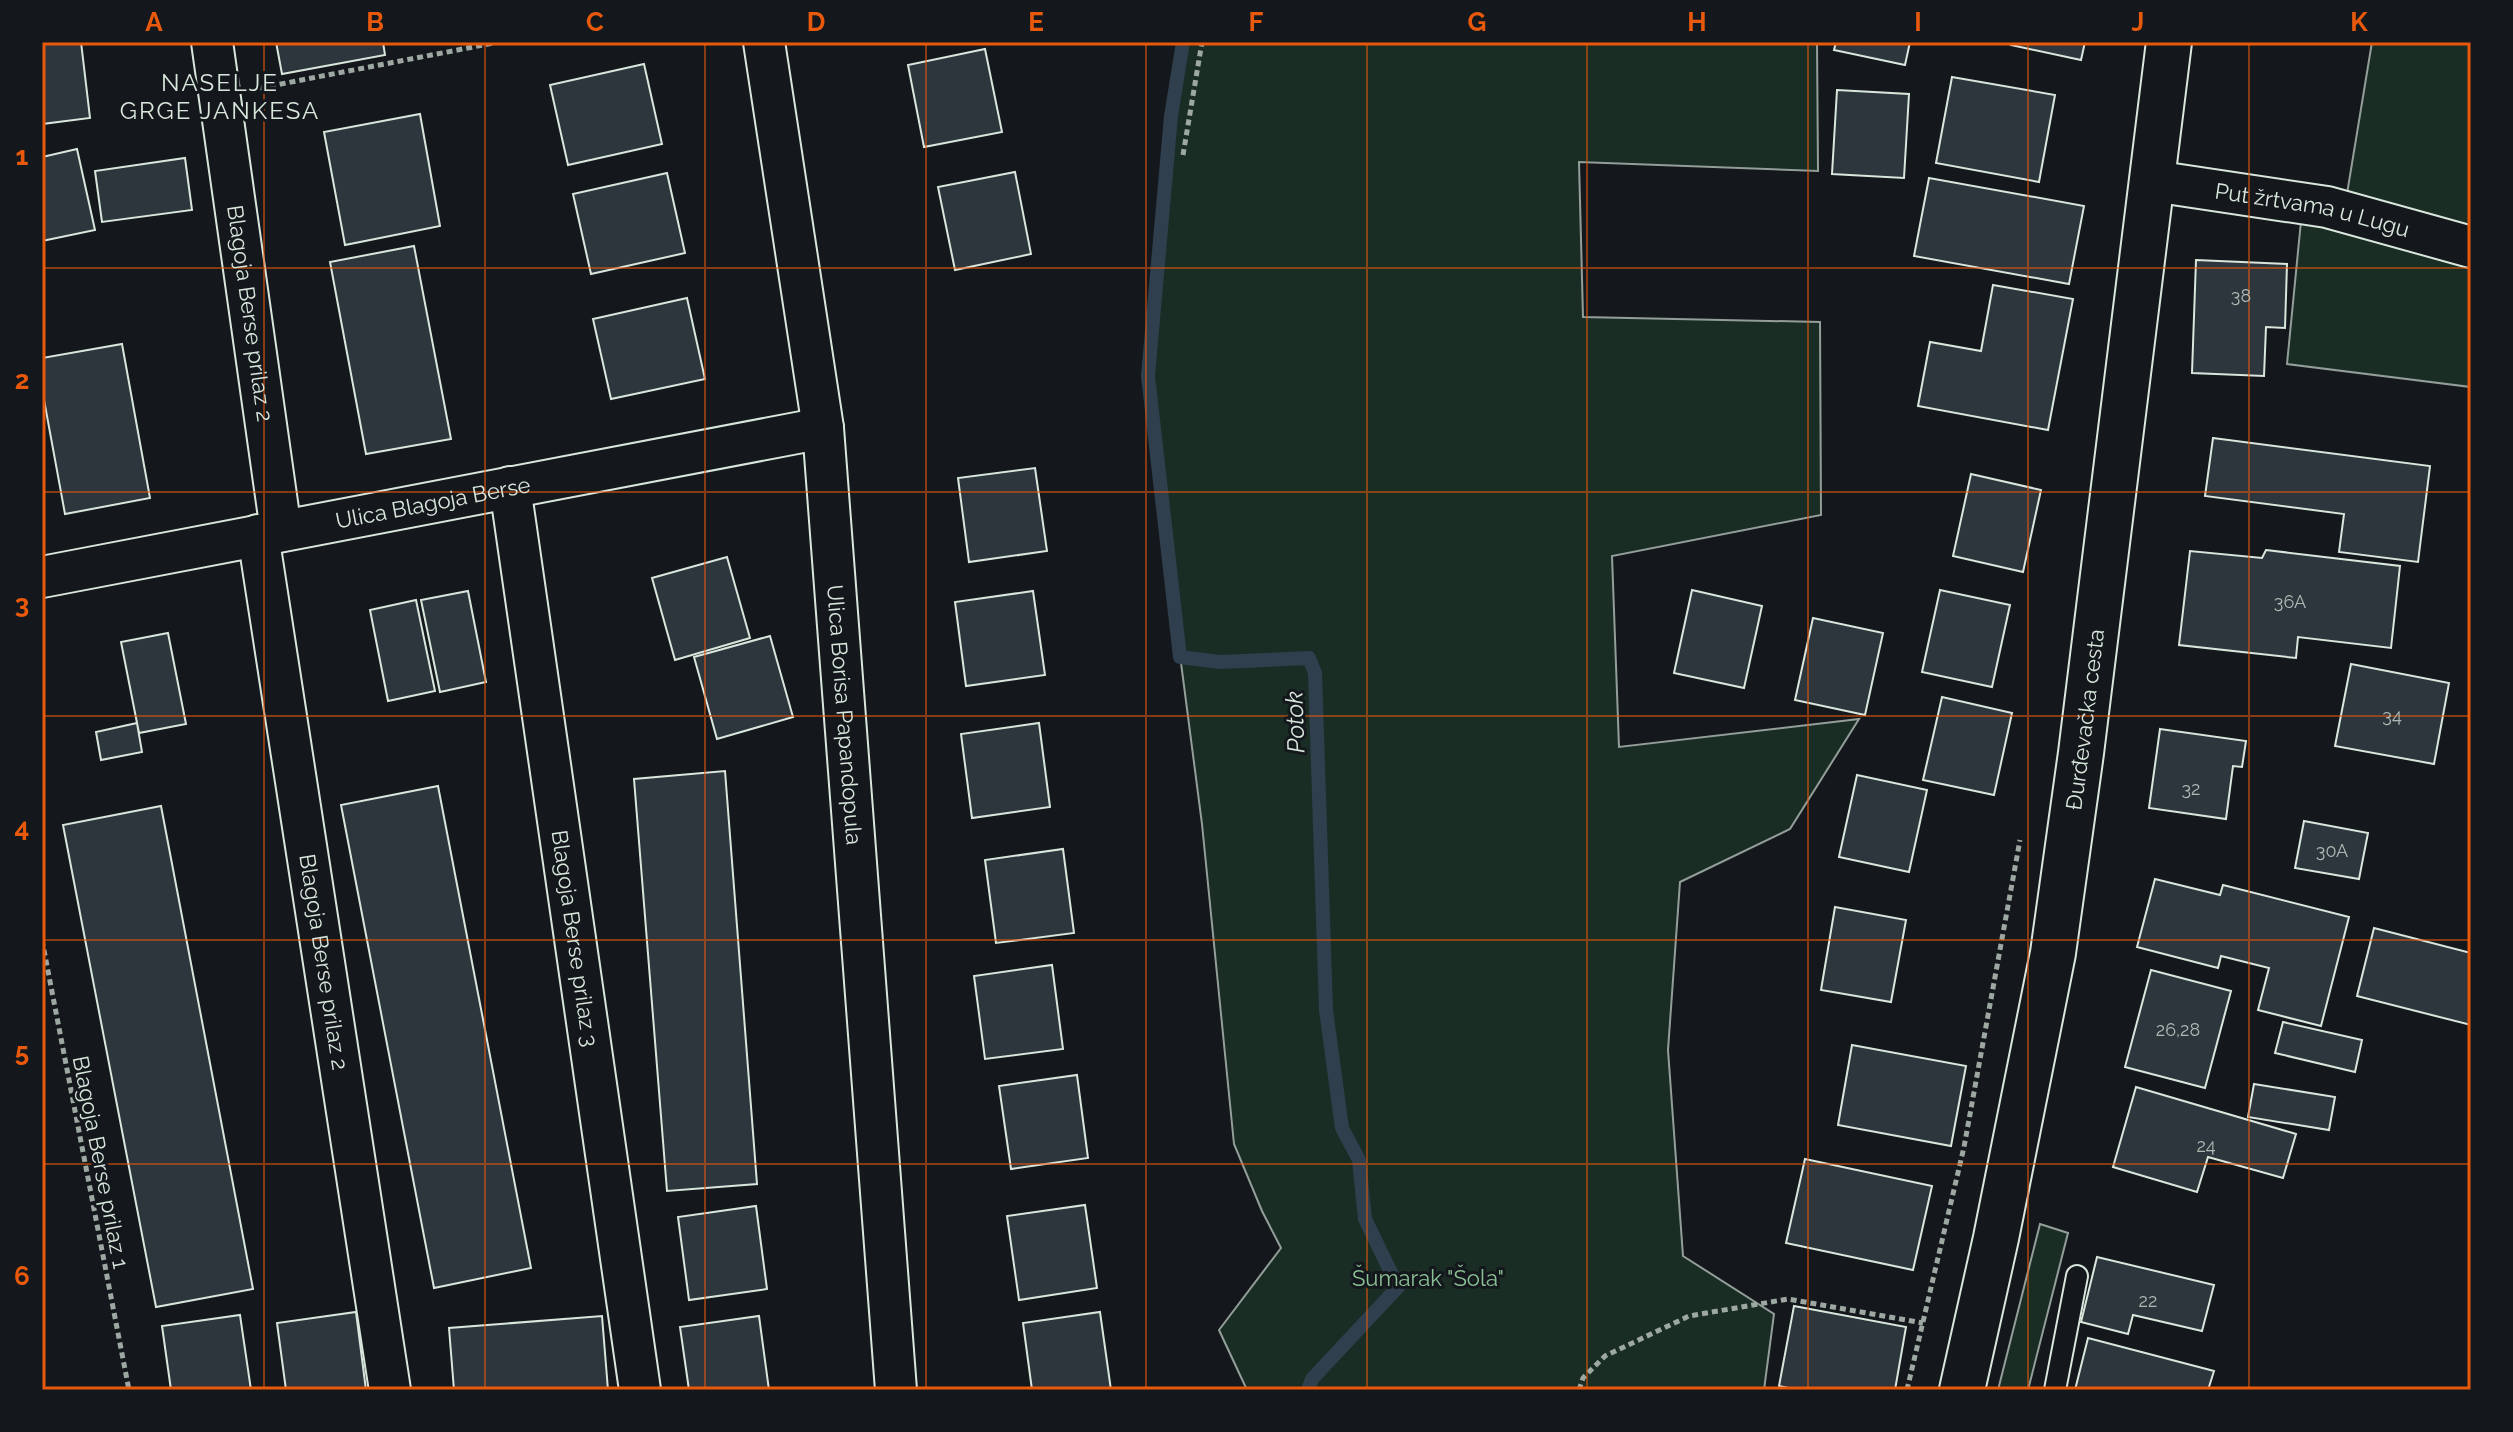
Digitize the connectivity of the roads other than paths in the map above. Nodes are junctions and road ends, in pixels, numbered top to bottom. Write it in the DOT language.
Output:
graph roads {
  1 [pos="212,42"];
  2 [pos="764,42"];
  3 [pos="2169,42"];
  4 [pos="2153,181"];
  5 [pos="2471,247"];
  6 [pos="823,428"];
  7 [pos="510,487"];
  8 [pos="269,533"];
  9 [pos="42,577"];
  10 [pos="2077,1276"];
  11 [pos="390,1390"];
  12 [pos="640,1390"];
  13 [pos="896,1390"];
  14 [pos="1962,1390"];
  15 [pos="2055,1390"];
  1 -- 8 [label="street, Blagoja Berse prilaz 2"];
  2 -- 6 [label="street, Ulica Borisa Papandopula"];
  3 -- 4 [label="main road, Đurđevačka cesta"];
  4 -- 5 [label="street, Put žrtvama u Lugu"];
  4 -- 14 [label="main road, Đurđevačka cesta"];
  6 -- 7 [label="street, Ulica Blagoja Berse"];
  6 -- 13 [label="street, Ulica Borisa Papandopula"];
  7 -- 8 [label="street, Ulica Blagoja Berse"];
  7 -- 12 [label="street, Blagoja Berse prilaz 3"];
  8 -- 9 [label="street, Ulica Blagoja Berse"];
  8 -- 11 [label="street, Blagoja Berse prilaz 2"];
  10 -- 15 [label="lane"];
}
